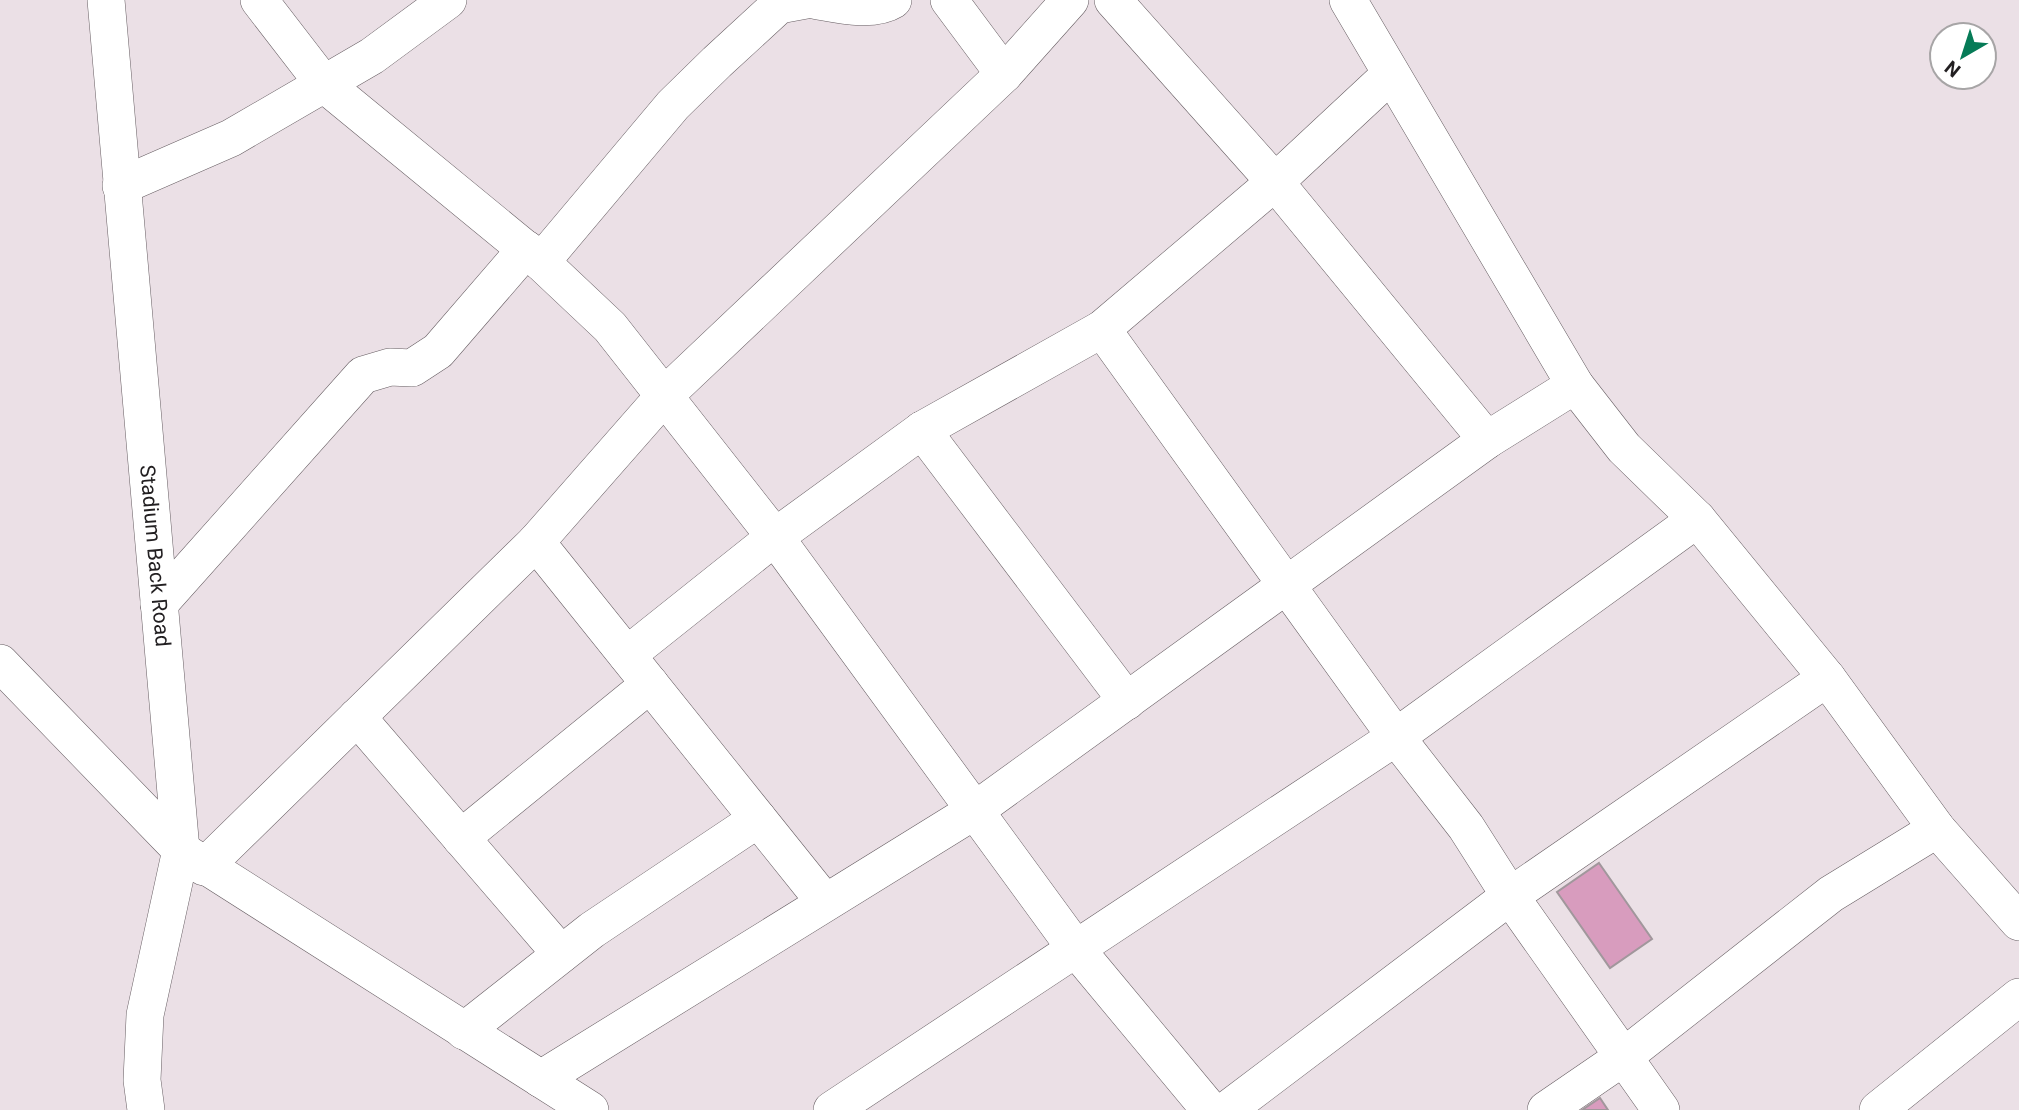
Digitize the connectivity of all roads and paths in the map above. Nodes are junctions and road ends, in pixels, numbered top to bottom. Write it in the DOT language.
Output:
graph roads {
  1 [pos="106,0"];
  2 [pos="259,0"];
  3 [pos="448,0"];
  4 [pos="806,0"];
  5 [pos="813,0"];
  6 [pos="893,0"];
  7 [pos="949,0"];
  8 [pos="1070,0"];
  9 [pos="1113,0"];
  10 [pos="1348,0"];
  11 [pos="1004,74"];
  12 [pos="1391,74"];
  13 [pos="323,83"];
  14 [pos="1275,182"];
  15 [pos="121,186"];
  16 [pos="533,256"];
  17 [pos="1102,329"];
  18 [pos="1575,385"];
  19 [pos="665,396"];
  20 [pos="922,430"];
  21 [pos="1487,440"];
  22 [pos="1697,519"];
  23 [pos="775,537"];
  24 [pos="536,542"];
  25 [pos="1289,585"];
  26 [pos="159,604"];
  27 [pos="627,655"];
  28 [pos="0,663"];
  29 [pos="1827,678"];
  30 [pos="650,684"];
  31 [pos="1127,701"];
  32 [pos="357,717"];
  33 [pos="1396,737"];
  34 [pos="974,811"];
  35 [pos="758,819"];
  36 [pos="1937,829"];
  37 [pos="461,838"];
  38 [pos="193,859"];
  39 [pos="1510,896"];
  40 [pos="824,901"];
  41 [pos="2019,922"];
  42 [pos="1076,949"];
  43 [pos="561,954"];
  44 [pos="2019,997"];
  45 [pos="464,1031"];
  46 [pos="1622,1058"];
  47 [pos="541,1079"];
  48 [pos="146,1110"];
  49 [pos="590,1110"];
  50 [pos="832,1110"];
  51 [pos="1210,1110"];
  52 [pos="1227,1110"];
  53 [pos="1546,1110"];
  54 [pos="1661,1110"];
  55 [pos="1878,1110"];
  1 -- 15 [label="street, Stadium Back Road"];
  2 -- 13 [label="street"];
  3 -- 13 [label="street"];
  4 -- 16 [label="street"];
  5 -- 6 [label="street"];
  7 -- 11 [label="street"];
  8 -- 11 [label="street"];
  9 -- 14 [label="street"];
  10 -- 12 [label="street"];
  11 -- 19 [label="street"];
  12 -- 14 [label="street"];
  12 -- 18 [label="street"];
  13 -- 15 [label="street"];
  13 -- 16 [label="street"];
  14 -- 17 [label="street"];
  14 -- 21 [label="street"];
  15 -- 26 [label="street, Stadium Back Road"];
  16 -- 19 [label="street"];
  16 -- 26 [label="street"];
  17 -- 20 [label="street"];
  17 -- 25 [label="street"];
  18 -- 21 [label="street"];
  18 -- 22 [label="street"];
  19 -- 23 [label="street"];
  19 -- 24 [label="street"];
  20 -- 23 [label="street"];
  20 -- 31 [label="street"];
  21 -- 25 [label="street"];
  22 -- 29 [label="street"];
  22 -- 33 [label="street"];
  23 -- 27 [label="street"];
  23 -- 34 [label="street"];
  24 -- 27 [label="street"];
  24 -- 32 [label="street"];
  25 -- 31 [label="street"];
  25 -- 33 [label="street"];
  26 -- 38 [label="street, Stadium Back Road"];
  27 -- 30 [label="street"];
  28 -- 38 [label="street"];
  29 -- 36 [label="street"];
  29 -- 39 [label="street"];
  30 -- 35 [label="street"];
  30 -- 37 [label="street"];
  31 -- 34 [label="street"];
  32 -- 37 [label="street"];
  32 -- 38 [label="street"];
  33 -- 39 [label="street"];
  33 -- 42 [label="street"];
  34 -- 40 [label="street"];
  34 -- 42 [label="street"];
  35 -- 40 [label="street"];
  35 -- 43 [label="street"];
  36 -- 41 [label="street"];
  36 -- 46 [label="street"];
  37 -- 43 [label="street"];
  38 -- 45 [label="street"];
  38 -- 48 [label="street, Stadium Back Road"];
  39 -- 46 [label="street"];
  39 -- 52 [label="street"];
  40 -- 47 [label="street"];
  42 -- 50 [label="street"];
  42 -- 51 [label="street"];
  43 -- 45 [label="street"];
  44 -- 55 [label="street"];
  45 -- 47 [label="street"];
  46 -- 53 [label="street"];
  46 -- 54 [label="street"];
  47 -- 49 [label="street"];
}
